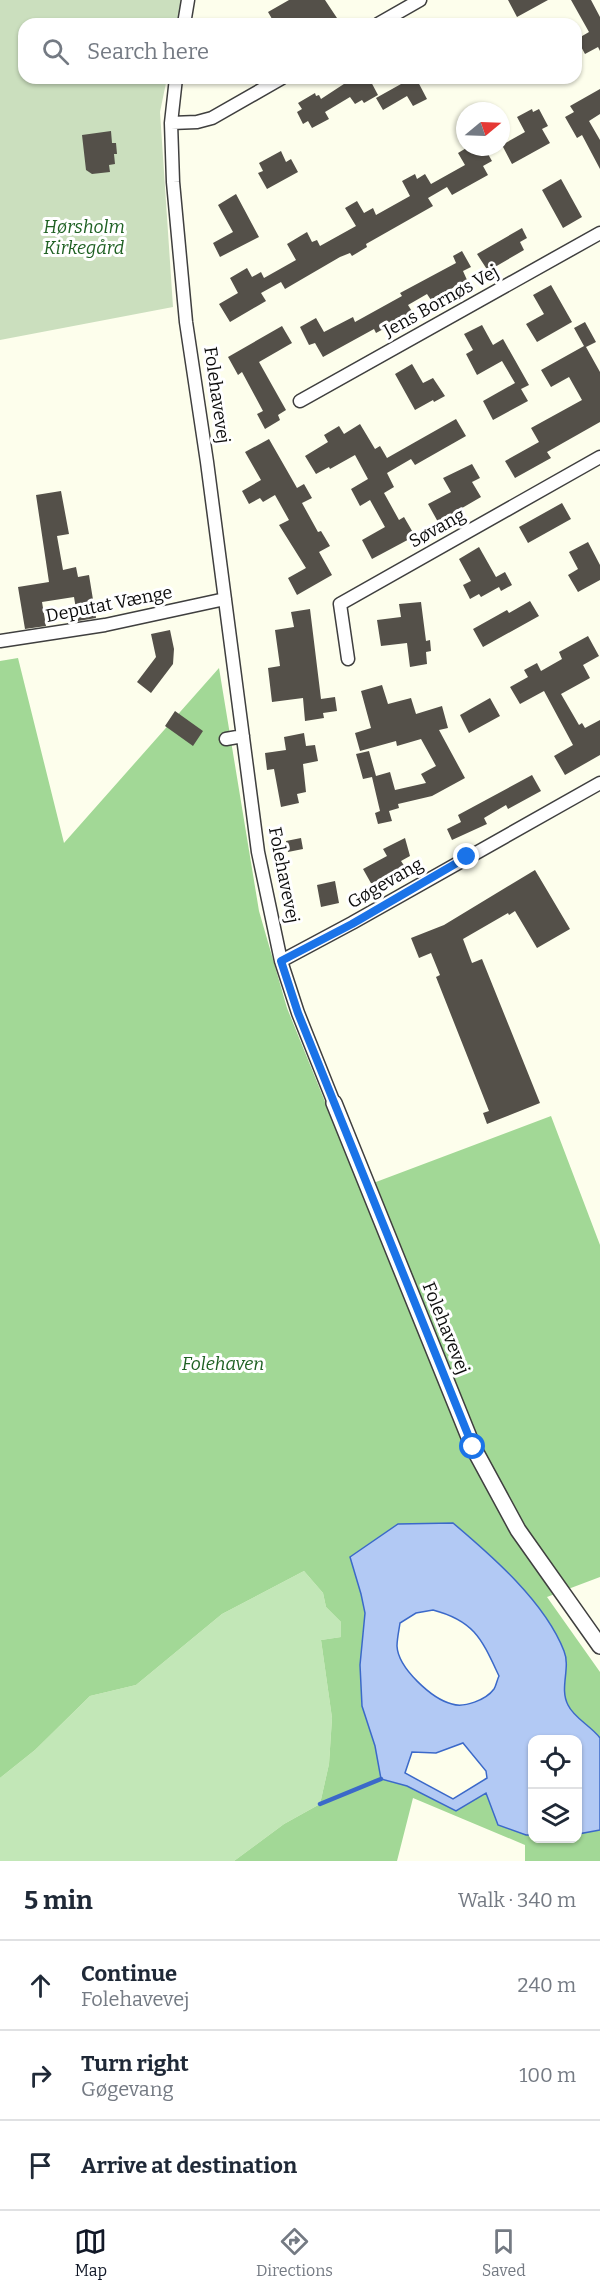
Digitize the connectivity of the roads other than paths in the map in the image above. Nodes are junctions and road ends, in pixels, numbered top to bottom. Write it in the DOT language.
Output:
graph roads {
  1 [pos="188,0"];
  2 [pos="420,0"];
  3 [pos="185,18"];
  4 [pos="388,18"];
  5 [pos="175,84"];
  6 [pos="272,84"];
  7 [pos="171,123"];
  8 [pos="600,233"];
  9 [pos="300,401"];
  10 [pos="600,457"];
  11 [pos="225,599"];
  12 [pos="0,641"];
  13 [pos="348,659"];
  14 [pos="243,736"];
  15 [pos="226,739"];
  16 [pos="600,783"];
  17 [pos="281,961"];
  18 [pos="334,1103"];
  19 [pos="600,1646"];
  1 -- 3 [label="street"];
  2 -- 4 [label="street"];
  5 -- 7 [label="street, Folehavevej"];
  6 -- 7 [label="street"];
  7 -- 11 [label="street, Folehavevej"];
  8 -- 9 [label="street, Jens Bornøs Vej"];
  10 -- 13 [label="street, Søvang"];
  11 -- 12 [label="street, Deputat Vænge"];
  11 -- 14 [label="street, Folehavevej"];
  14 -- 15 [label="street"];
  14 -- 17 [label="street, Folehavevej"];
  16 -- 17 [label="street, Gøgevang"];
  17 -- 18 [label="street, Folehavevej"];
  18 -- 19 [label="street, Folehavevej"];
}
